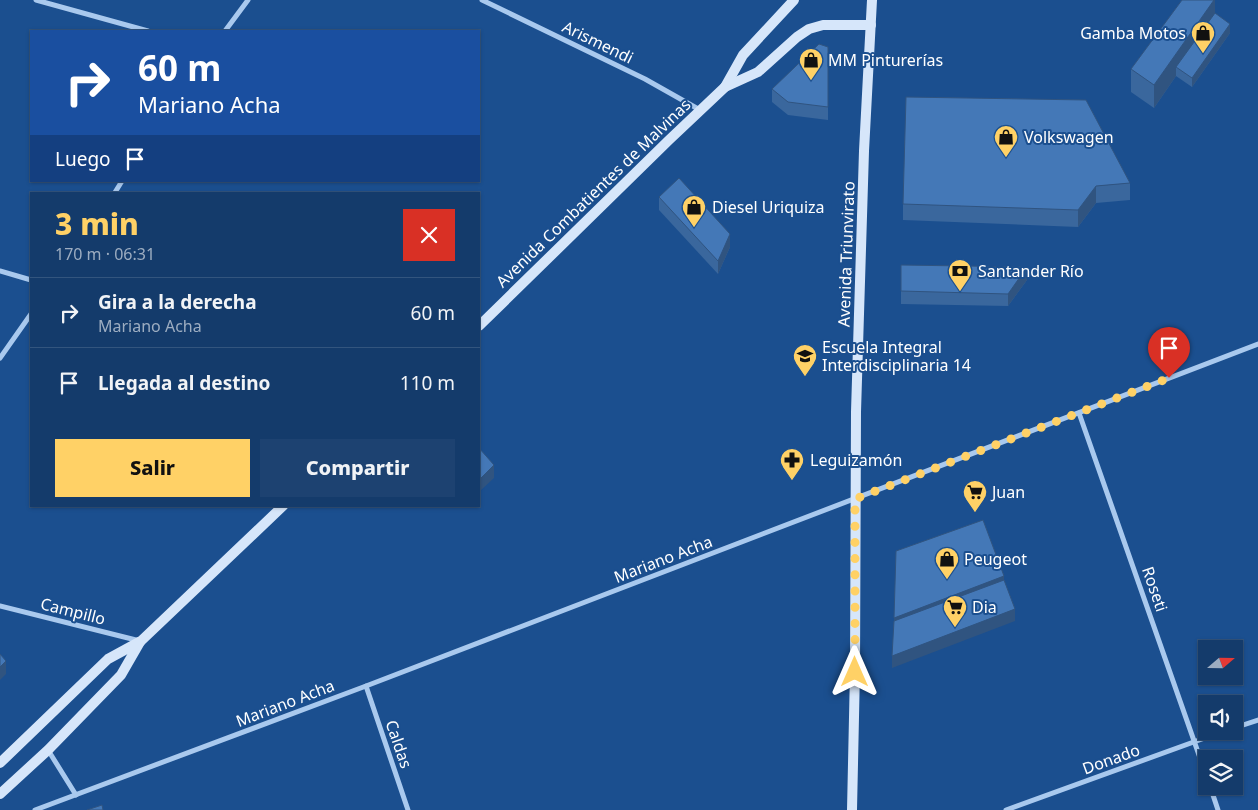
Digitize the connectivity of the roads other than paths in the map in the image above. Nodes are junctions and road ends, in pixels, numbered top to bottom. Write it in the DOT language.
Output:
graph roads {
  1 [pos="36,0"];
  2 [pos="248,0"];
  3 [pos="482,0"];
  4 [pos="794,0"];
  5 [pos="872,0"];
  6 [pos="871,25"];
  7 [pos="144,30"];
  8 [pos="226,30"];
  9 [pos="725,87"];
  10 [pos="700,110"];
  11 [pos="0,272"];
  12 [pos="30,280"];
  13 [pos="30,315"];
  14 [pos="480,323"];
  15 [pos="1258,344"];
  16 [pos="0,358"];
  17 [pos="1079,413"];
  18 [pos="855,499"];
  19 [pos="282,507"];
  20 [pos="0,606"];
  21 [pos="140,641"];
  22 [pos="366,686"];
  23 [pos="1258,720"];
  24 [pos="1243,725"];
  25 [pos="1200,740"];
  26 [pos="1195,742"];
  27 [pos="48,750"];
  28 [pos="1198,751"];
  29 [pos="0,763"];
  30 [pos="0,794"];
  31 [pos="76,795"];
  32 [pos="1213,795"];
  33 [pos="35,810"];
  34 [pos="408,810"];
  35 [pos="852,810"];
  36 [pos="1006,810"];
  37 [pos="1218,810"];
  1 -- 7 [label="street"];
  2 -- 8 [label="street"];
  3 -- 10 [label="street, Arismendi"];
  4 -- 9 [label="main road, Avenida Combatientes de Malvinas"];
  5 -- 6 [label="main road, Avenida Triunvirato"];
  6 -- 9 [label="main road, Avenida Combatientes de Malvinas"];
  6 -- 18 [label="main road, Avenida Triunvirato"];
  9 -- 10 [label="main road, Avenida Combatientes de Malvinas"];
  10 -- 14 [label="main road, Avenida Combatientes de Malvinas"];
  11 -- 12 [label="street"];
  13 -- 16 [label="street"];
  15 -- 17 [label="street, Mariano Acha"];
  17 -- 18 [label="street, Mariano Acha"];
  17 -- 26 [label="street, Roseti"];
  18 -- 22 [label="street, Mariano Acha"];
  18 -- 35 [label="main road, Avenida Triunvirato"];
  19 -- 21 [label="main road"];
  20 -- 21 [label="street, Campillo"];
  21 -- 27 [label="main road"];
  21 -- 29 [label="main road"];
  22 -- 31 [label="street, Mariano Acha"];
  22 -- 34 [label="street, Caldas"];
  23 -- 24 [label="street"];
  25 -- 26 [label="street, Donado"];
  26 -- 28 [label="street, Roseti"];
  26 -- 36 [label="street, Donado"];
  27 -- 30 [label="main road"];
  27 -- 31 [label="street"];
  31 -- 33 [label="street, Mariano Acha"];
  32 -- 37 [label="street"];
}
